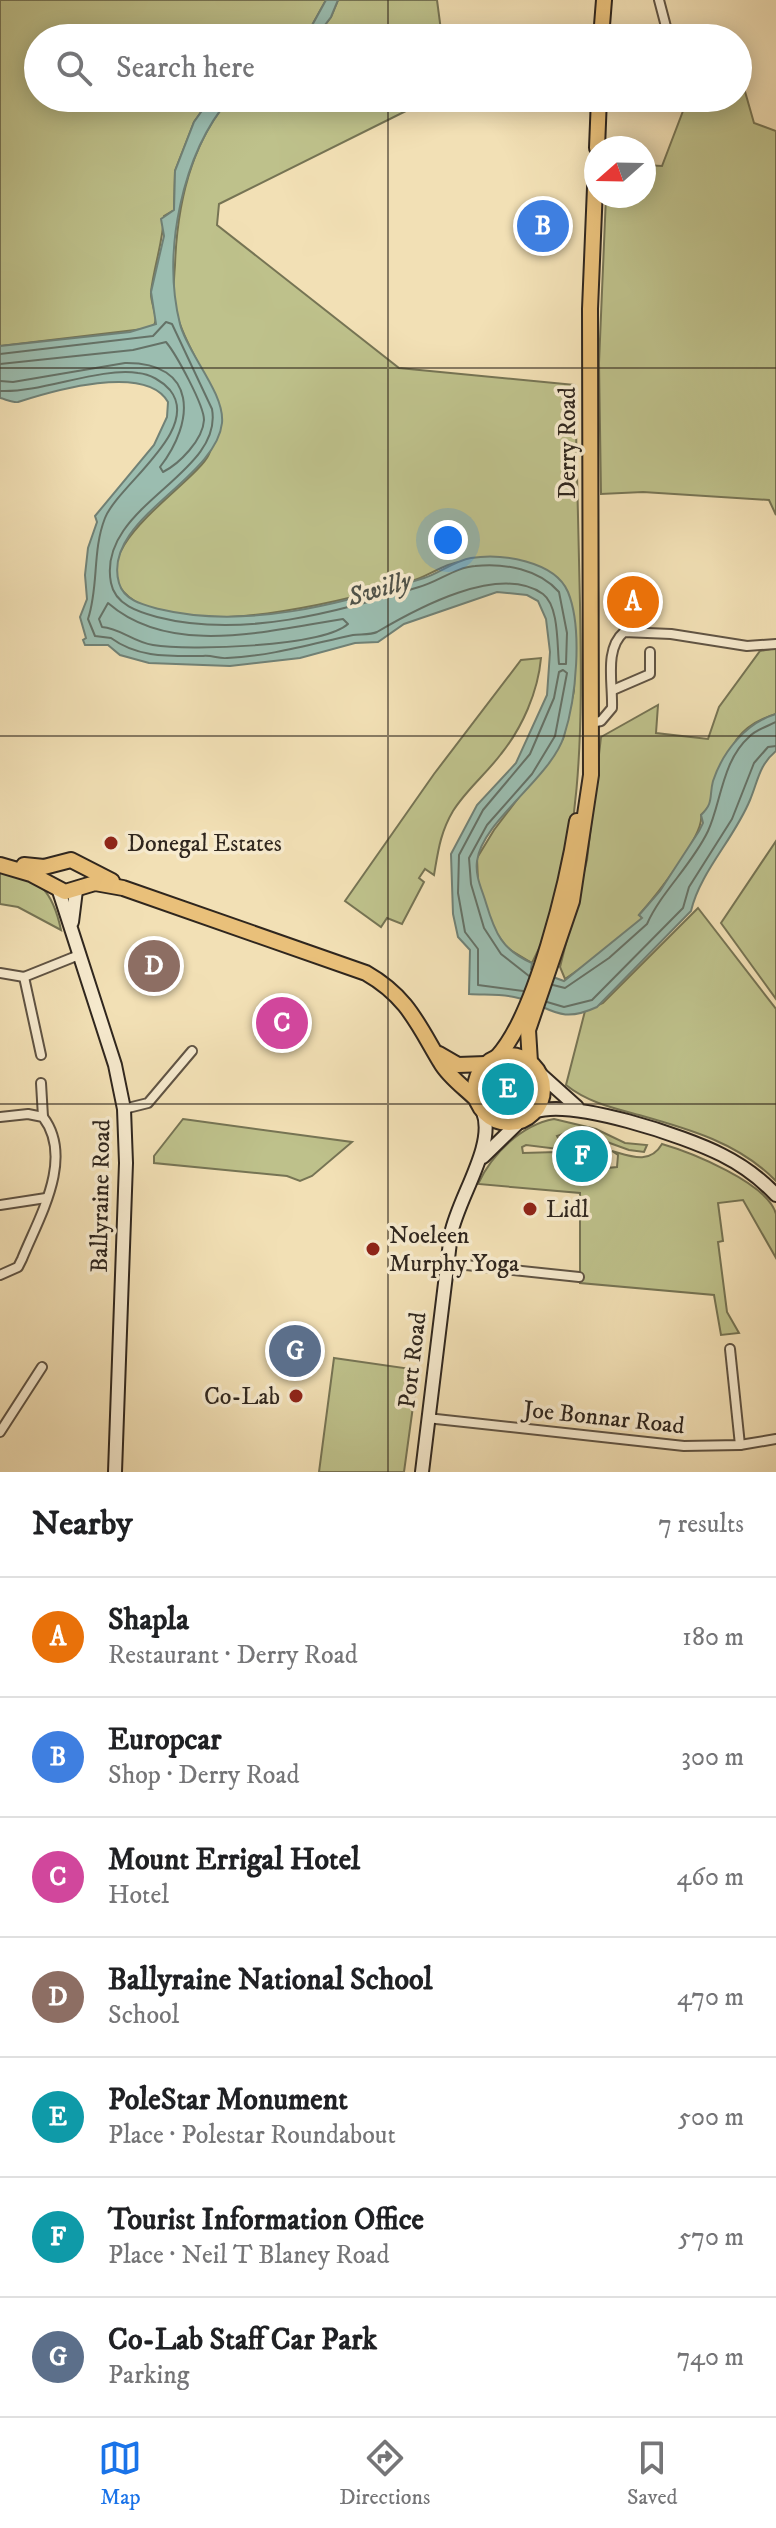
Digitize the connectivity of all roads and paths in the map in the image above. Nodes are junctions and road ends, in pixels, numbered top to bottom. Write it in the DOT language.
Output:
graph roads {
  1 [pos="604,0"];
  2 [pos="659,0"];
  3 [pos="602,24"];
  4 [pos="665,24"];
  5 [pos="598,112"];
  6 [pos="597,136"];
  7 [pos="594,208"];
  8 [pos="776,644"];
  9 [pos="650,652"];
  10 [pos="613,690"];
  11 [pos="591,723"];
  12 [pos="0,864"];
  13 [pos="57,864"];
  14 [pos="79,864"];
  15 [pos="57,888"];
  16 [pos="123,888"];
  17 [pos="78,889"];
  18 [pos="71,929"];
  19 [pos="79,955"];
  20 [pos="0,973"];
  21 [pos="24,977"];
  22 [pos="529,1010"];
  23 [pos="192,1051"];
  24 [pos="436,1051"];
  25 [pos="41,1055"];
  26 [pos="491,1061"];
  27 [pos="534,1067"];
  28 [pos="41,1083"];
  29 [pos="480,1106"];
  30 [pos="578,1108"];
  31 [pos="124,1109"];
  32 [pos="534,1112"];
  33 [pos="0,1117"];
  34 [pos="43,1117"];
  35 [pos="519,1122"];
  36 [pos="478,1163"];
  37 [pos="776,1195"];
  38 [pos="46,1198"];
  39 [pos="0,1205"];
  40 [pos="447,1263"];
  41 [pos="0,1275"];
  42 [pos="579,1277"];
  43 [pos="730,1349"];
  44 [pos="42,1367"];
  45 [pos="427,1418"];
  46 [pos="0,1432"];
  47 [pos="776,1439"];
  48 [pos="740,1445"];
  49 [pos="115,1472"];
  50 [pos="422,1472"];
  1 -- 3 [label="main road"];
  2 -- 4 [label="street"];
  5 -- 6 [label="main road"];
  7 -- 11 [label="main road, Derry Road"];
  8 -- 10 [label="street"];
  9 -- 10 [label="street"];
  10 -- 11 [label="street"];
  11 -- 22 [label="main road, Derry Road"];
  12 -- 13 [label="main road"];
  12 -- 15 [label="main road"];
  13 -- 14 [label="main road"];
  13 -- 15 [label="main road"];
  14 -- 16 [label="main road"];
  14 -- 17 [label="main road"];
  15 -- 17 [label="main road"];
  15 -- 18 [label="main road, Ballyraine Road"];
  16 -- 17 [label="main road"];
  16 -- 24 [label="main road"];
  17 -- 18 [label="main road"];
  18 -- 19 [label="main road, Ballyraine Road"];
  19 -- 21 [label="street"];
  19 -- 31 [label="main road, Ballyraine Road"];
  20 -- 21 [label="street"];
  21 -- 25 [label="street"];
  22 -- 26 [label="main road, Derry Road"];
  22 -- 27 [label="main road, Derry Road"];
  23 -- 31 [label="street"];
  24 -- 26 [label="main road"];
  24 -- 29 [label="main road"];
  26 -- 27 [label="main road"];
  26 -- 29 [label="main road"];
  27 -- 30 [label="main road"];
  27 -- 32 [label="main road"];
  28 -- 34 [label="street"];
  29 -- 35 [label="main road"];
  29 -- 36 [label="main road"];
  30 -- 32 [label="main road"];
  30 -- 37 [label="main road"];
  31 -- 49 [label="main road, Ballyraine Road"];
  32 -- 35 [label="main road"];
  33 -- 34 [label="street"];
  34 -- 38 [label="street"];
  35 -- 36 [label="main road"];
  36 -- 40 [label="main road, Port Road"];
  38 -- 39 [label="street"];
  38 -- 41 [label="street"];
  40 -- 42 [label="street"];
  40 -- 45 [label="main road, Port Road"];
  43 -- 48 [label="street"];
  44 -- 46 [label="street"];
  45 -- 48 [label="street, Joe Bonnar Road"];
  45 -- 50 [label="main road, Port Road"];
  47 -- 48 [label="street, Joe Bonnar Road"];
}
